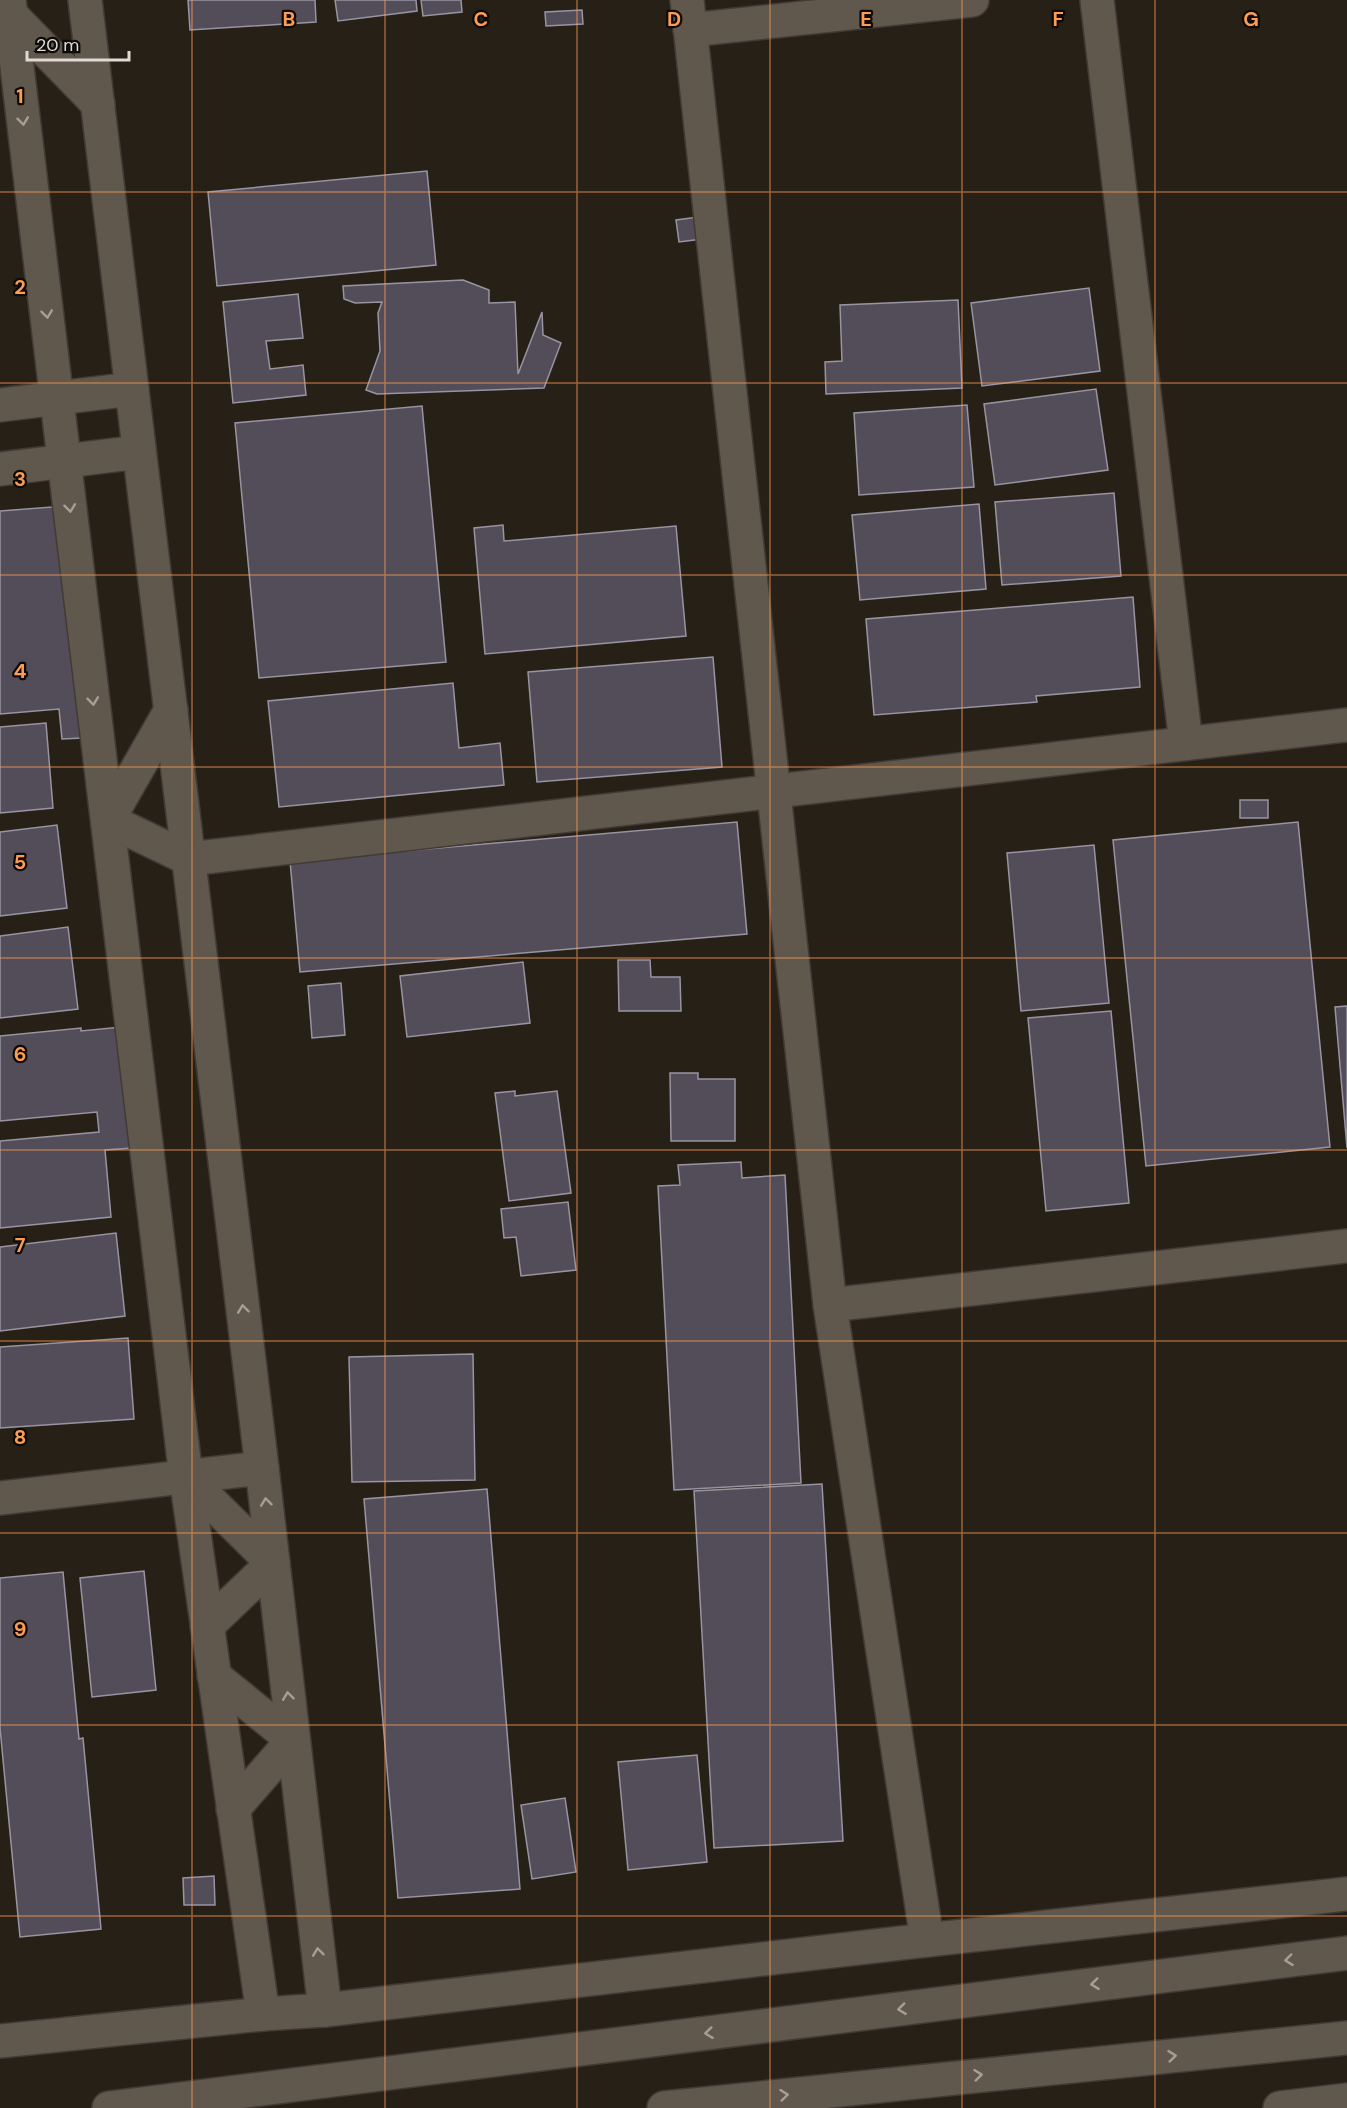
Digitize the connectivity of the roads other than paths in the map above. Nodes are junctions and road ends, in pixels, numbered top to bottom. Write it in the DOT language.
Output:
graph roads {
  1 [pos="85,0"];
  2 [pos="972,0"];
  3 [pos="1097,0"];
  4 [pos="10,8"];
  5 [pos="688,15"];
  6 [pos="98,104"];
  7 [pos="132,389"];
  8 [pos="57,398"];
  9 [pos="0,405"];
  10 [pos="140,452"];
  11 [pos="64,461"];
  12 [pos="0,469"];
  13 [pos="171,710"];
  14 [pos="1347,725"];
  15 [pos="1186,743"];
  16 [pos="773,791"];
  17 [pos="108,819"];
  18 [pos="189,859"];
  19 [pos="1347,1246"];
  20 [pos="830,1305"];
  21 [pos="262,1468"];
  22 [pos="186,1477"];
  23 [pos="0,1498"];
  24 [pos="273,1563"];
  25 [pos="207,1626"];
  26 [pos="214,1676"];
  27 [pos="293,1740"];
  28 [pos="233,1809"];
  29 [pos="1347,1894"];
  30 [pos="927,1940"];
  31 [pos="1347,1953"];
  32 [pos="325,2010"];
  33 [pos="263,2014"];
  34 [pos="1347,2038"];
  35 [pos="0,2041"];
  36 [pos="1347,2100"];
  37 [pos="109,2108"];
  38 [pos="664,2108"];
  39 [pos="1280,2108"];
  1 -- 6 [label="street"];
  2 -- 5 [label="street"];
  3 -- 15 [label="street"];
  4 -- 6 [label="street"];
  4 -- 8 [label="street, one-way"];
  5 -- 16 [label="street"];
  6 -- 7 [label="street"];
  7 -- 8 [label="street"];
  7 -- 10 [label="street"];
  8 -- 9 [label="street"];
  8 -- 11 [label="street"];
  10 -- 11 [label="street"];
  10 -- 13 [label="street"];
  11 -- 12 [label="street"];
  11 -- 17 [label="street, one-way"];
  13 -- 17 [label="street"];
  13 -- 18 [label="street"];
  14 -- 15 [label="street"];
  15 -- 16 [label="street"];
  16 -- 18 [label="street"];
  16 -- 20 [label="street"];
  17 -- 18 [label="street"];
  17 -- 22 [label="street"];
  21 -- 18 [label="street, one-way"];
  19 -- 20 [label="street"];
  20 -- 30 [label="street"];
  21 -- 22 [label="street"];
  24 -- 21 [label="street, one-way"];
  22 -- 23 [label="street"];
  22 -- 24 [label="street"];
  22 -- 25 [label="street"];
  24 -- 25 [label="street"];
  27 -- 24 [label="street, one-way"];
  25 -- 26 [label="street"];
  26 -- 27 [label="street"];
  26 -- 28 [label="street"];
  27 -- 28 [label="street"];
  32 -- 27 [label="street, one-way"];
  28 -- 33 [label="street"];
  29 -- 30 [label="street"];
  30 -- 32 [label="street"];
  31 -- 37 [label="street, one-way"];
  32 -- 33 [label="street"];
  33 -- 35 [label="street"];
  38 -- 34 [label="street, one-way"];
  36 -- 39 [label="street"];
}
